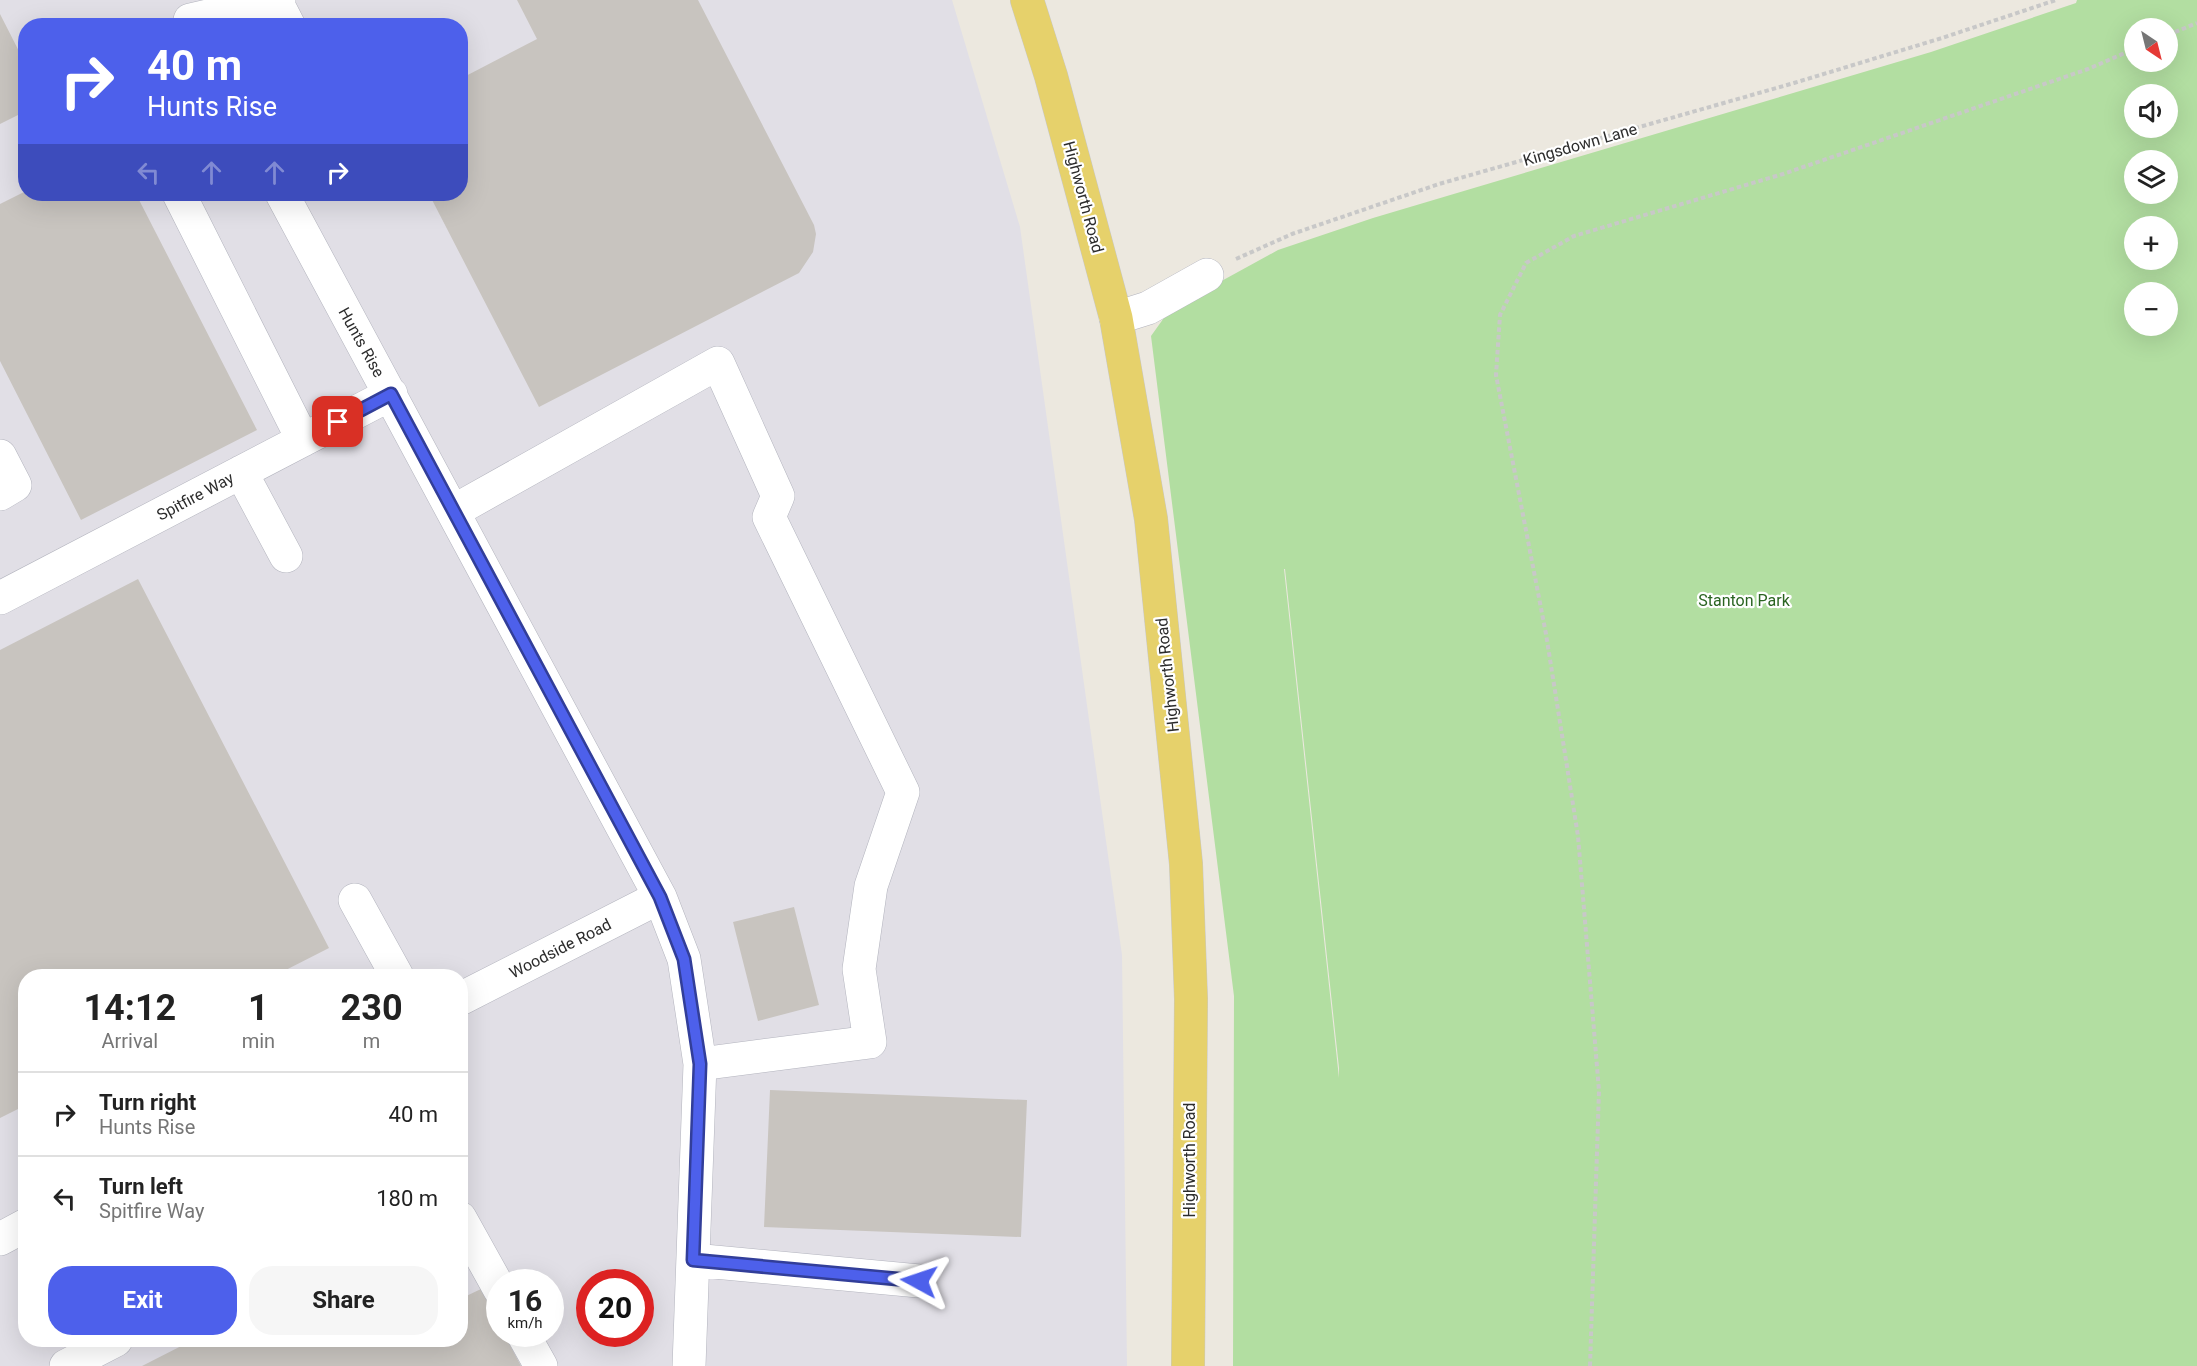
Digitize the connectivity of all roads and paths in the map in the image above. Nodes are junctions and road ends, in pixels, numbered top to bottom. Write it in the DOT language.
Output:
graph roads {
  1 [pos="1027,0"];
  2 [pos="2056,0"];
  3 [pos="281,9"];
  4 [pos="188,15"];
  5 [pos="2197,22"];
  6 [pos="2178,31"];
  7 [pos="2124,53"];
  8 [pos="182,201"];
  9 [pos="286,201"];
  10 [pos="1207,275"];
  11 [pos="1116,318"];
  12 [pos="391,394"];
  13 [pos="303,440"];
  14 [pos="0,456"];
  15 [pos="241,472"];
  16 [pos="0,494"];
  17 [pos="454,511"];
  18 [pos="286,556"];
  19 [pos="0,598"];
  20 [pos="660,897"];
  21 [pos="356,900"];
  22 [pos="393,969"];
  23 [pos="468,995"];
  24 [pos="700,1064"];
  25 [pos="18,1229"];
  26 [pos="468,1232"];
  27 [pos="0,1239"];
  28 [pos="693,1260"];
  29 [pos="488,1269"];
  30 [pos="919,1281"];
  31 [pos="103,1347"];
  32 [pos="530,1347"];
  33 [pos="66,1366"];
  34 [pos="541,1366"];
  35 [pos="689,1366"];
  36 [pos="1188,1366"];
  37 [pos="1590,1366"];
  1 -- 11 [label="main road, Highworth Road"];
  2 -- 10 [label="path, Kingsdown Lane"];
  3 -- 4 [label="street"];
  5 -- 6 [label="path"];
  7 -- 37 [label="path"];
  8 -- 13 [label="street"];
  9 -- 12 [label="street, Hunts Rise"];
  10 -- 11 [label="street"];
  11 -- 36 [label="main road, Highworth Road"];
  12 -- 13 [label="street, Spitfire Way"];
  12 -- 17 [label="street, Hunts Rise"];
  13 -- 15 [label="street, Spitfire Way"];
  14 -- 16 [label="street"];
  15 -- 18 [label="street"];
  15 -- 19 [label="street, Spitfire Way"];
  17 -- 20 [label="street, Hunts Rise"];
  17 -- 24 [label="street"];
  20 -- 23 [label="street, Woodside Road"];
  20 -- 24 [label="street, Hunts Rise"];
  21 -- 22 [label="street"];
  24 -- 28 [label="street, Hunts Rise"];
  25 -- 27 [label="street"];
  26 -- 29 [label="street"];
  28 -- 30 [label="street"];
  28 -- 35 [label="street, Hunts Rise"];
  31 -- 33 [label="street"];
  32 -- 34 [label="street"];
}
